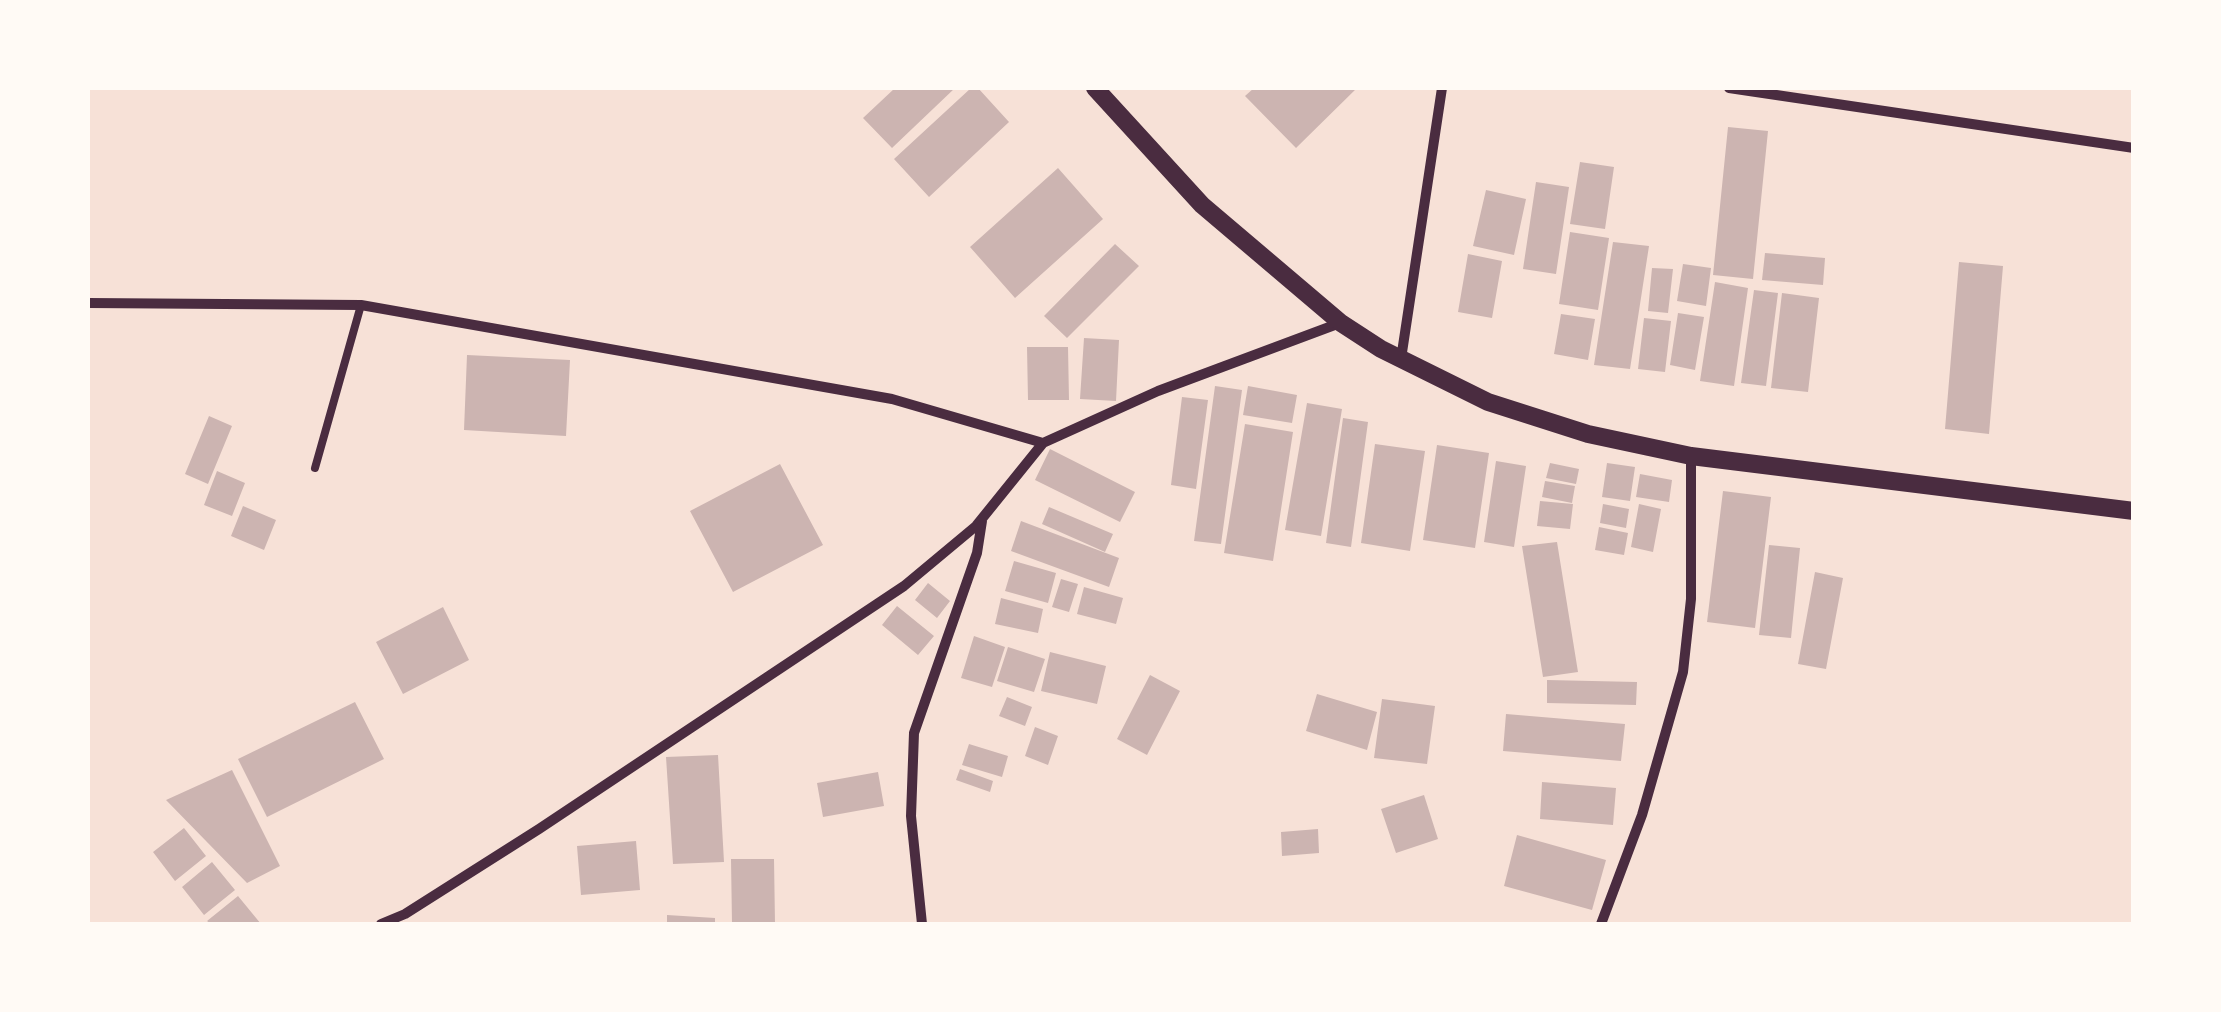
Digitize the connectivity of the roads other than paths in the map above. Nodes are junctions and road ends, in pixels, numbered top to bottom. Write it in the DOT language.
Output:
graph roads {
  1 [pos="1095,88"];
  2 [pos="1442,88"];
  3 [pos="1729,88"];
  4 [pos="2134,148"];
  5 [pos="88,303"];
  6 [pos="361,305"];
  7 [pos="1341,323"];
  8 [pos="1401,359"];
  9 [pos="1042,443"];
  10 [pos="1691,456"];
  11 [pos="315,468"];
  12 [pos="2134,511"];
  13 [pos="984,516"];
  14 [pos="380,924"];
  15 [pos="922,924"];
  16 [pos="1601,924"];
  1 -- 7 [label="street"];
  2 -- 8 [label="street"];
  3 -- 4 [label="street"];
  5 -- 6 [label="street"];
  6 -- 9 [label="street"];
  6 -- 11 [label="lane"];
  7 -- 8 [label="street"];
  7 -- 9 [label="street"];
  8 -- 10 [label="street"];
  9 -- 13 [label="street"];
  10 -- 12 [label="street"];
  10 -- 16 [label="street"];
  13 -- 14 [label="street"];
  13 -- 15 [label="street"];
}
